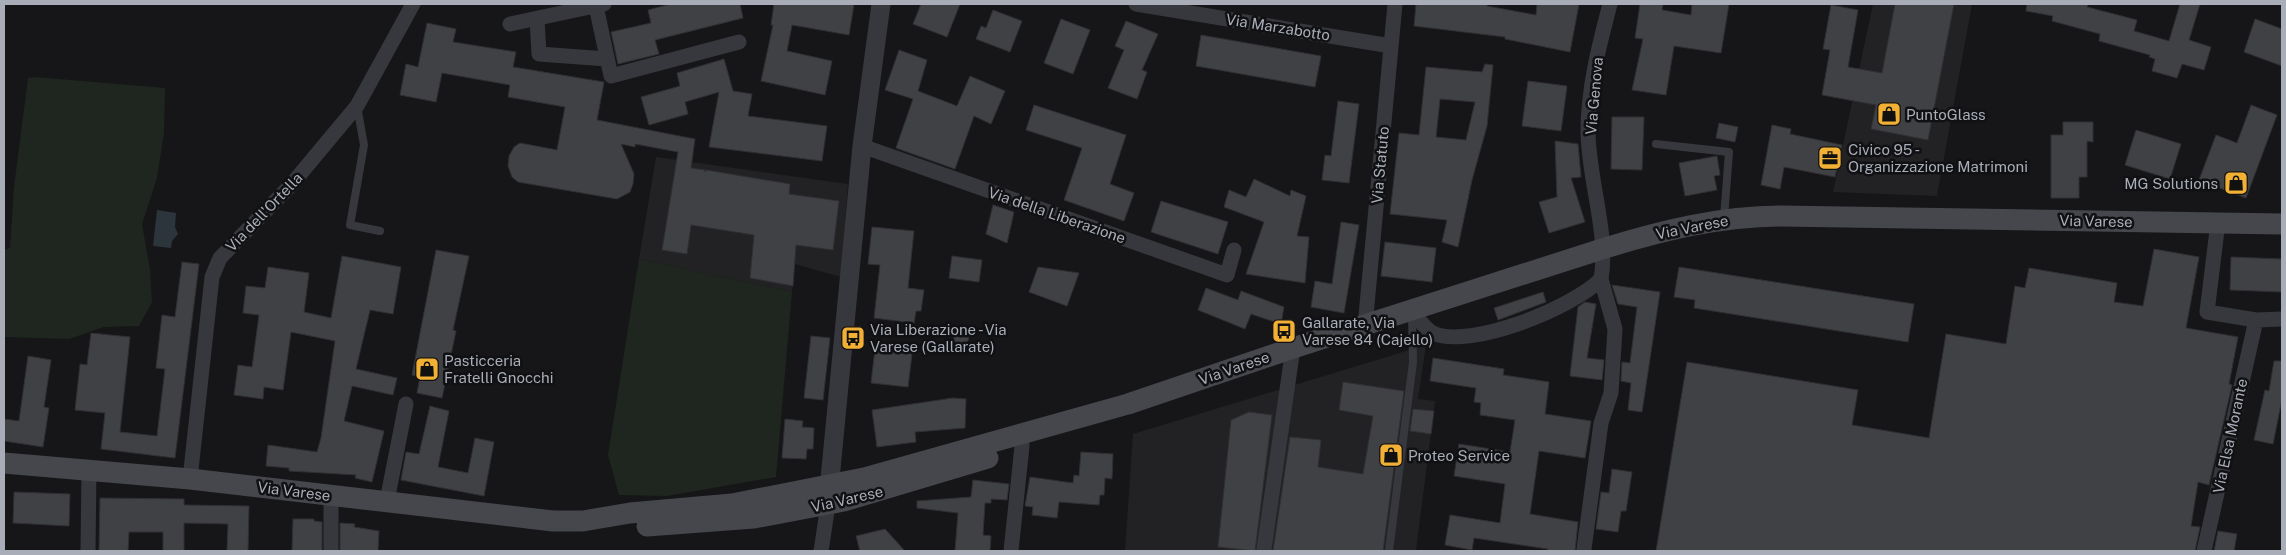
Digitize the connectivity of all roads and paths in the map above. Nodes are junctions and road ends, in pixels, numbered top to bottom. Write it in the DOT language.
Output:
graph roads {
  1 [pos="413,4"];
  2 [pos="881,4"];
  3 [pos="1136,4"];
  4 [pos="1395,4"];
  5 [pos="1610,4"];
  6 [pos="600,5"];
  7 [pos="537,18"];
  8 [pos="510,24"];
  9 [pos="739,42"];
  10 [pos="1392,46"];
  11 [pos="607,60"];
  12 [pos="358,106"];
  13 [pos="1656,144"];
  14 [pos="862,146"];
  15 [pos="1724,220"];
  16 [pos="2218,222"];
  17 [pos="2282,224"];
  18 [pos="380,231"];
  19 [pos="1602,249"];
  20 [pos="1234,250"];
  21 [pos="1601,279"];
  22 [pos="1412,311"];
  23 [pos="2282,319"];
  24 [pos="2256,320"];
  25 [pos="1364,326"];
  26 [pos="1293,348"];
  27 [pos="406,404"];
  28 [pos="1022,440"];
  29 [pos="4,463"];
  30 [pos="89,470"];
  31 [pos="190,479"];
  32 [pos="331,495"];
  33 [pos="829,495"];
  34 [pos="387,501"];
  35 [pos="1264,549"];
  36 [pos="1584,549"];
  37 [pos="88,551"];
  38 [pos="331,551"];
  39 [pos="821,551"];
  40 [pos="1011,551"];
  41 [pos="1389,551"];
  42 [pos="2204,551"];
  1 -- 12 [label="street, Via dell'Ortella"];
  2 -- 14 [label="street"];
  3 -- 10 [label="street, Via Marzabotto"];
  4 -- 10 [label="street, Via Statuto"];
  5 -- 19 [label="street, Via Genova"];
  6 -- 7 [label="street"];
  6 -- 11 [label="street"];
  7 -- 8 [label="street"];
  7 -- 11 [label="street"];
  9 -- 11 [label="street"];
  10 -- 25 [label="street, Via Statuto"];
  12 -- 18 [label="lane"];
  12 -- 31 [label="street, Via dell'Ortella"];
  13 -- 15 [label="lane"];
  14 -- 20 [label="street, Via della Liberazione"];
  14 -- 33 [label="street"];
  15 -- 16 [label="main road, Via Varese"];
  15 -- 19 [label="main road, Via Varese"];
  16 -- 17 [label="main road, Via Varese"];
  16 -- 24 [label="street"];
  19 -- 21 [label="street, Via Genova"];
  19 -- 22 [label="main road, Via Varese"];
  21 -- 22 [label="street"];
  21 -- 36 [label="street, Via Genova"];
  22 -- 25 [label="main road, Via Varese"];
  22 -- 41 [label="lane"];
  23 -- 24 [label="street"];
  24 -- 42 [label="street, Via Elsa Morante"];
  25 -- 26 [label="main road, Via Varese"];
  26 -- 28 [label="main road, Via Varese"];
  26 -- 35 [label="street"];
  27 -- 34 [label="street"];
  28 -- 33 [label="main road, Via Varese"];
  28 -- 40 [label="street"];
  29 -- 30 [label="main road, Via Varese"];
  30 -- 31 [label="main road, Via Varese"];
  30 -- 37 [label="street"];
  31 -- 32 [label="main road, Via Varese"];
  32 -- 34 [label="main road, Via Varese"];
  32 -- 38 [label="street"];
  33 -- 34 [label="main road, Via Varese"];
  33 -- 39 [label="street"];
}
